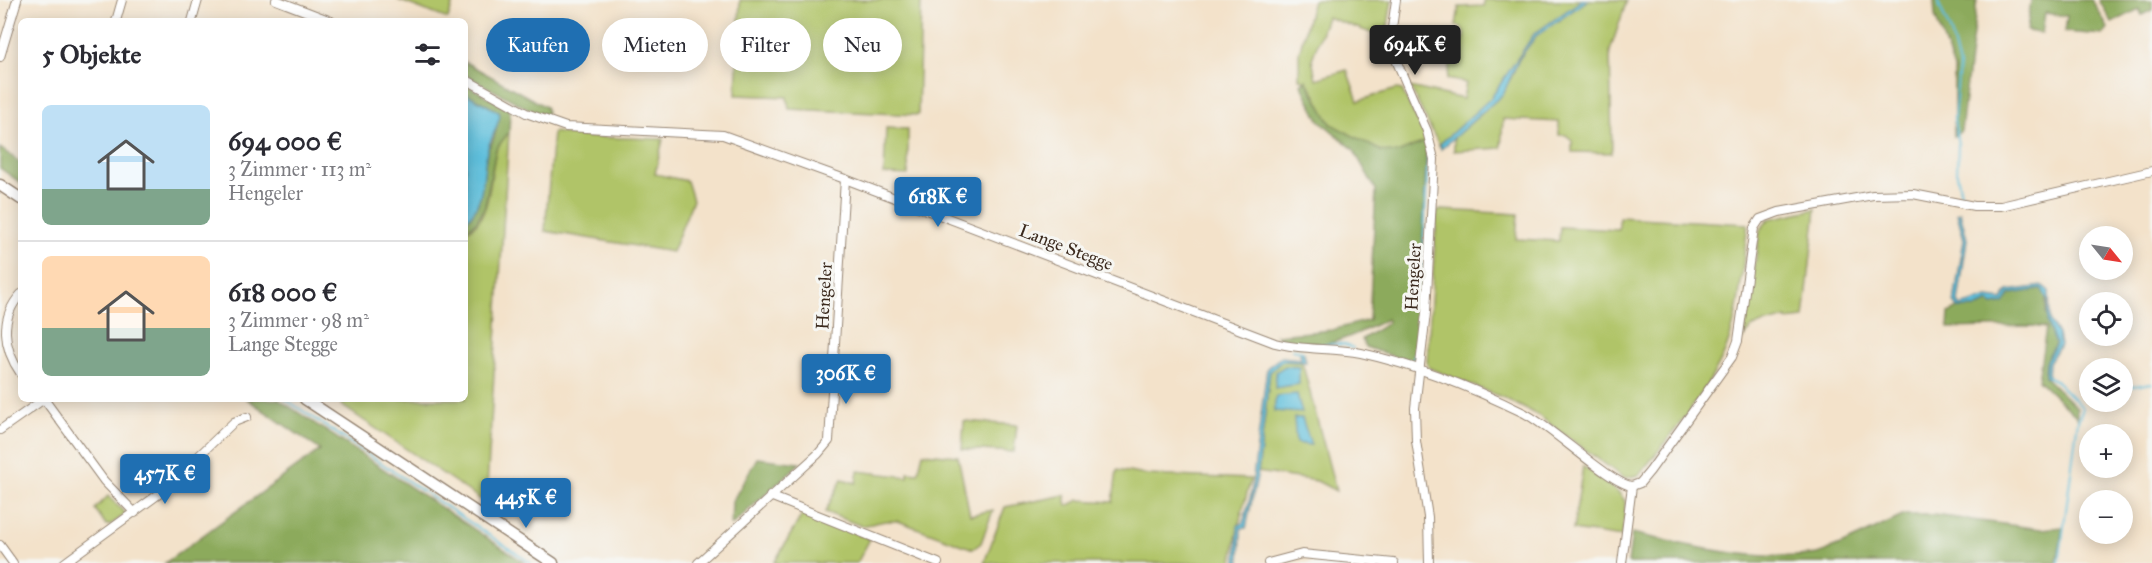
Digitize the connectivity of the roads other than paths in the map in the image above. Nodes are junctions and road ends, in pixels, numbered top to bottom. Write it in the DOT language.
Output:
graph roads {
  1 [pos="17,0"];
  2 [pos="122,0"];
  3 [pos="198,0"];
  4 [pos="276,0"];
  5 [pos="1396,0"];
  6 [pos="117,18"];
  7 [pos="193,18"];
  8 [pos="323,18"];
  9 [pos="0,57"];
  10 [pos="468,81"];
  11 [pos="2152,171"];
  12 [pos="845,179"];
  13 [pos="0,184"];
  14 [pos="18,197"];
  15 [pos="18,297"];
  16 [pos="18,369"];
  17 [pos="1421,371"];
  18 [pos="39,402"];
  19 [pos="44,402"];
  20 [pos="310,402"];
  21 [pos="247,417"];
  22 [pos="0,430"];
  23 [pos="1632,486"];
  24 [pos="770,496"];
  25 [pos="135,513"];
  26 [pos="0,545"];
  27 [pos="13,563"];
  28 [pos="64,563"];
  29 [pos="553,563"];
  30 [pos="698,563"];
  31 [pos="938,563"];
  32 [pos="1268,563"];
  33 [pos="1394,563"];
  34 [pos="1429,563"];
  35 [pos="1622,563"];
  1 -- 9 [label="street"];
  2 -- 6 [label="street"];
  3 -- 7 [label="street"];
  4 -- 8 [label="street"];
  5 -- 17 [label="street, Hengeler"];
  10 -- 12 [label="street, Lange Stegge"];
  11 -- 23 [label="street"];
  12 -- 17 [label="street, Lange Stegge"];
  12 -- 24 [label="street, Hengeler"];
  13 -- 14 [label="main road"];
  15 -- 16 [label="street"];
  17 -- 23 [label="street, Lange Stegge"];
  17 -- 34 [label="street, Hengeler"];
  18 -- 22 [label="street"];
  19 -- 25 [label="street"];
  20 -- 29 [label="main road"];
  21 -- 25 [label="street"];
  23 -- 35 [label="street"];
  24 -- 30 [label="street, Hengeler"];
  24 -- 31 [label="street"];
  25 -- 28 [label="street"];
  26 -- 27 [label="street"];
  32 -- 33 [label="street"];
}
